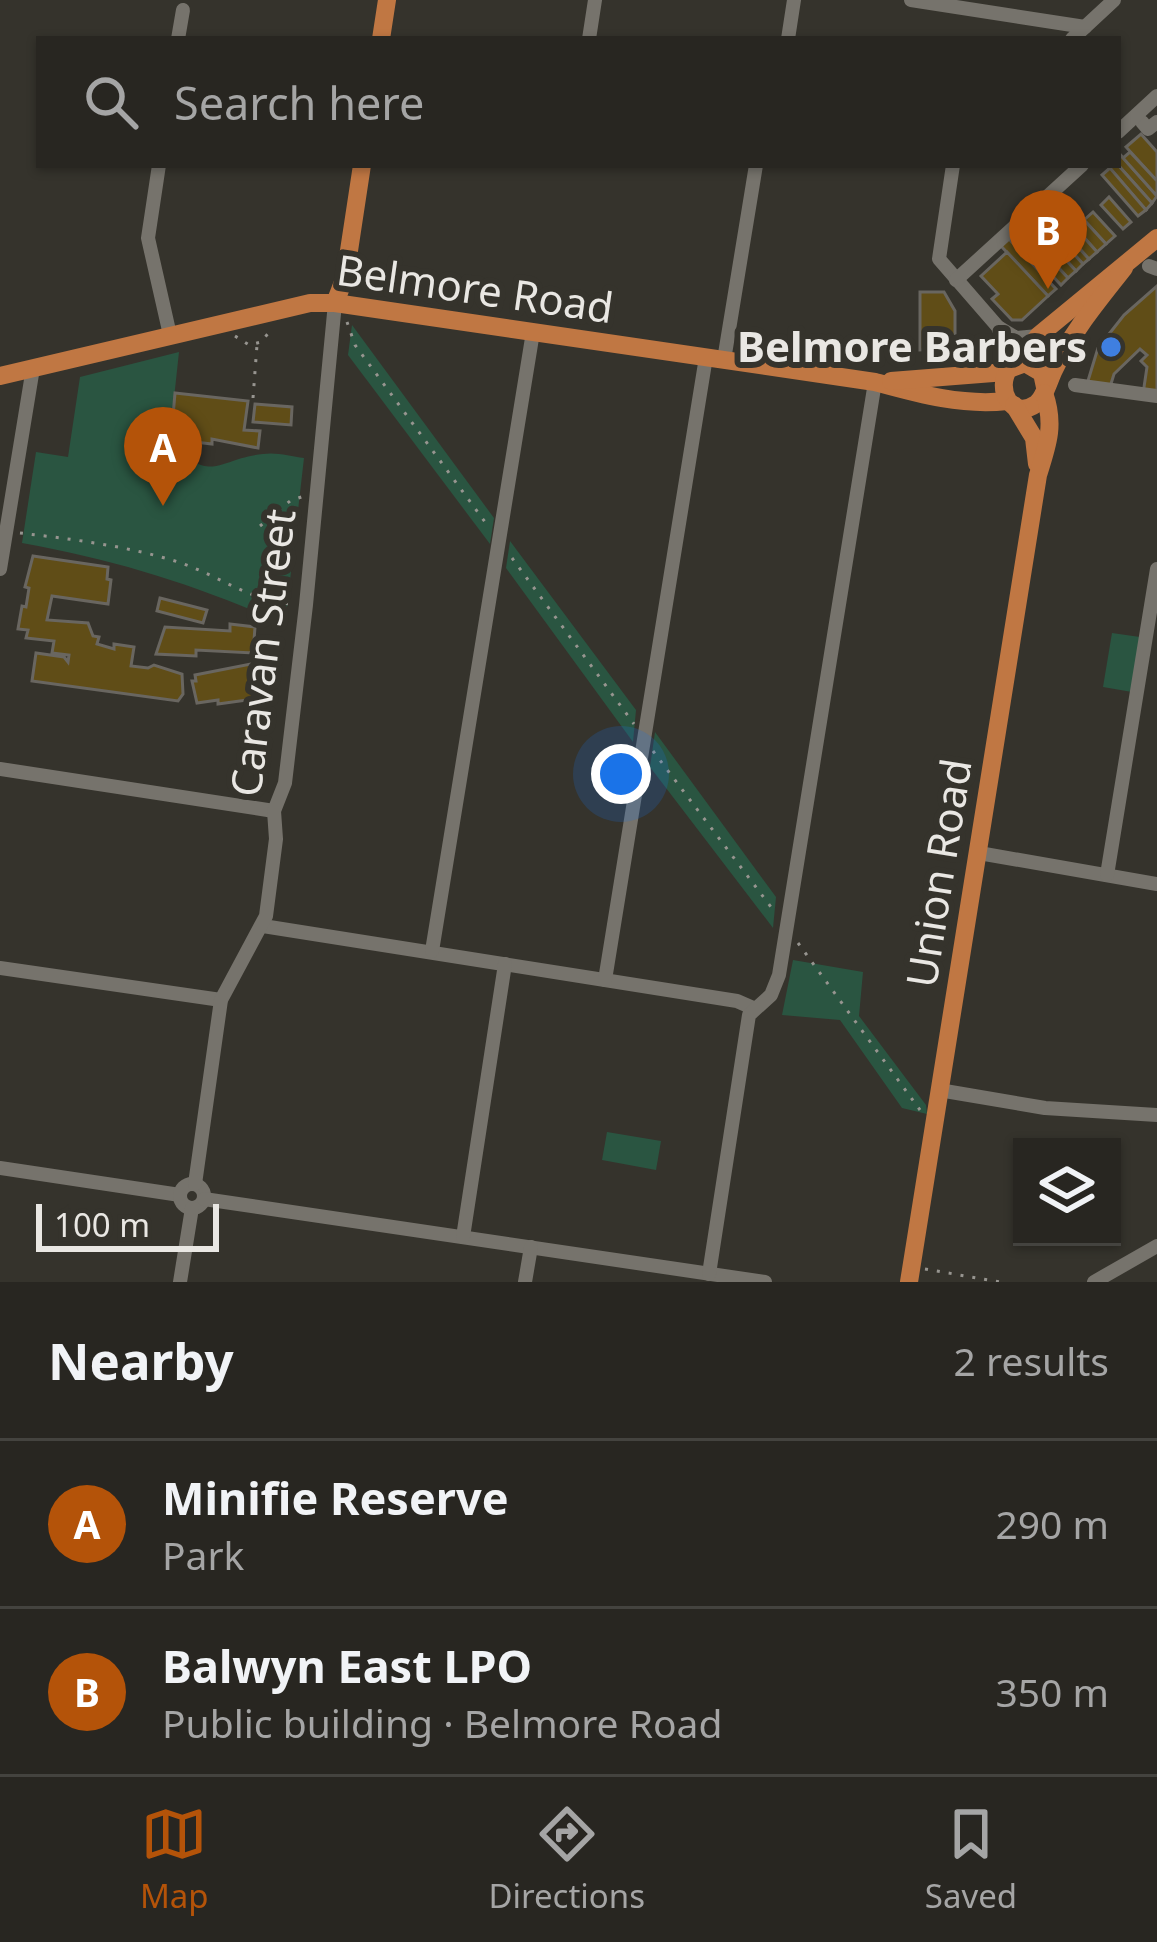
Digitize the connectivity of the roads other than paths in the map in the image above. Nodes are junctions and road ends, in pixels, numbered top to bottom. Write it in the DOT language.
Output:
graph roads {
  1 [pos="387,0"];
  2 [pos="595,0"];
  3 [pos="794,0"];
  4 [pos="911,0"];
  5 [pos="1114,0"];
  6 [pos="183,10"];
  7 [pos="1085,27"];
  8 [pos="179,36"];
  9 [pos="381,36"];
  10 [pos="589,36"];
  11 [pos="788,36"];
  12 [pos="1075,36"];
  13 [pos="1157,96"];
  14 [pos="1121,129"];
  15 [pos="159,168"];
  16 [pos="362,168"];
  17 [pos="755,168"];
  18 [pos="952,168"];
  19 [pos="1079,168"];
  20 [pos="1156,240"];
  21 [pos="1124,268"];
  22 [pos="956,280"];
  23 [pos="334,303"];
  24 [pos="998,327"];
  25 [pos="533,332"];
  26 [pos="170,334"];
  27 [pos="1038,336"];
  28 [pos="715,359"];
  29 [pos="1012,367"];
  30 [pos="32,368"];
  31 [pos="0,376"];
  32 [pos="874,382"];
  33 [pos="1075,385"];
  34 [pos="1045,390"];
  35 [pos="1157,396"];
  36 [pos="1011,403"];
  37 [pos="1038,475"];
  38 [pos="0,569"];
  39 [pos="1157,569"];
  40 [pos="0,770"];
  41 [pos="274,811"];
  42 [pos="979,854"];
  43 [pos="1107,875"];
  44 [pos="1157,884"];
  45 [pos="263,926"];
  46 [pos="432,951"];
  47 [pos="505,964"];
  48 [pos="0,968"];
  49 [pos="605,980"];
  50 [pos="221,1000"];
  51 [pos="753,1008"];
  52 [pos="939,1090"];
  53 [pos="1157,1114"];
  54 [pos="0,1168"];
  55 [pos="195,1184"];
  56 [pos="180,1195"];
  57 [pos="198,1203"];
  58 [pos="463,1237"];
  59 [pos="1157,1246"];
  60 [pos="531,1247"];
  61 [pos="709,1274"];
  62 [pos="910,1274"];
  63 [pos="691,1276"];
  64 [pos="180,1282"];
  65 [pos="525,1282"];
  66 [pos="765,1282"];
  67 [pos="1094,1282"];
  1 -- 9 [label="main road"];
  2 -- 10 [label="street"];
  3 -- 11 [label="street"];
  4 -- 7 [label="street"];
  5 -- 7 [label="street"];
  6 -- 8 [label="street"];
  7 -- 12 [label="street"];
  13 -- 14 [label="street"];
  15 -- 26 [label="street"];
  16 -- 23 [label="main road"];
  17 -- 28 [label="street"];
  18 -- 22 [label="street"];
  19 -- 22 [label="street"];
  20 -- 21 [label="main road"];
  21 -- 27 [label="main road"];
  21 -- 34 [label="main road"];
  22 -- 24 [label="street"];
  23 -- 25 [label="main road, Belmore Road"];
  23 -- 26 [label="main road, Belmore Road"];
  23 -- 41 [label="street, Caravan Street"];
  24 -- 27 [label="street"];
  24 -- 29 [label="street"];
  25 -- 28 [label="main road, Belmore Road"];
  25 -- 46 [label="street"];
  26 -- 30 [label="main road, Belmore Road"];
  27 -- 29 [label="main road"];
  28 -- 32 [label="main road, Belmore Road"];
  28 -- 49 [label="street"];
  29 -- 32 [label="main road, Belmore Road"];
  29 -- 34 [label="main road"];
  29 -- 36 [label="main road"];
  30 -- 31 [label="main road, Belmore Road"];
  30 -- 38 [label="street"];
  32 -- 36 [label="main road, Belmore Road"];
  32 -- 51 [label="street"];
  33 -- 35 [label="street"];
  34 -- 36 [label="main road, Belmore Road"];
  34 -- 37 [label="main road, Union Road"];
  36 -- 37 [label="main road, Union Road"];
  37 -- 42 [label="main road, Union Road"];
  39 -- 43 [label="street"];
  40 -- 41 [label="street"];
  41 -- 45 [label="street, Caravan Street"];
  42 -- 43 [label="street"];
  42 -- 52 [label="main road, Union Road"];
  43 -- 44 [label="street"];
  45 -- 46 [label="street"];
  45 -- 50 [label="street, Caravan Street"];
  46 -- 47 [label="street"];
  47 -- 49 [label="street"];
  47 -- 58 [label="street"];
  48 -- 50 [label="street"];
  49 -- 51 [label="street"];
  50 -- 55 [label="street"];
  51 -- 61 [label="street"];
  52 -- 53 [label="street"];
  52 -- 62 [label="main road, Union Road"];
  54 -- 56 [label="street"];
  55 -- 56 [label="street"];
  55 -- 57 [label="street"];
  56 -- 57 [label="street"];
  57 -- 58 [label="street"];
  57 -- 64 [label="street"];
  58 -- 60 [label="street"];
  59 -- 67 [label="street"];
  60 -- 63 [label="street"];
  60 -- 65 [label="street"];
  61 -- 63 [label="street"];
  61 -- 66 [label="street"];
}
